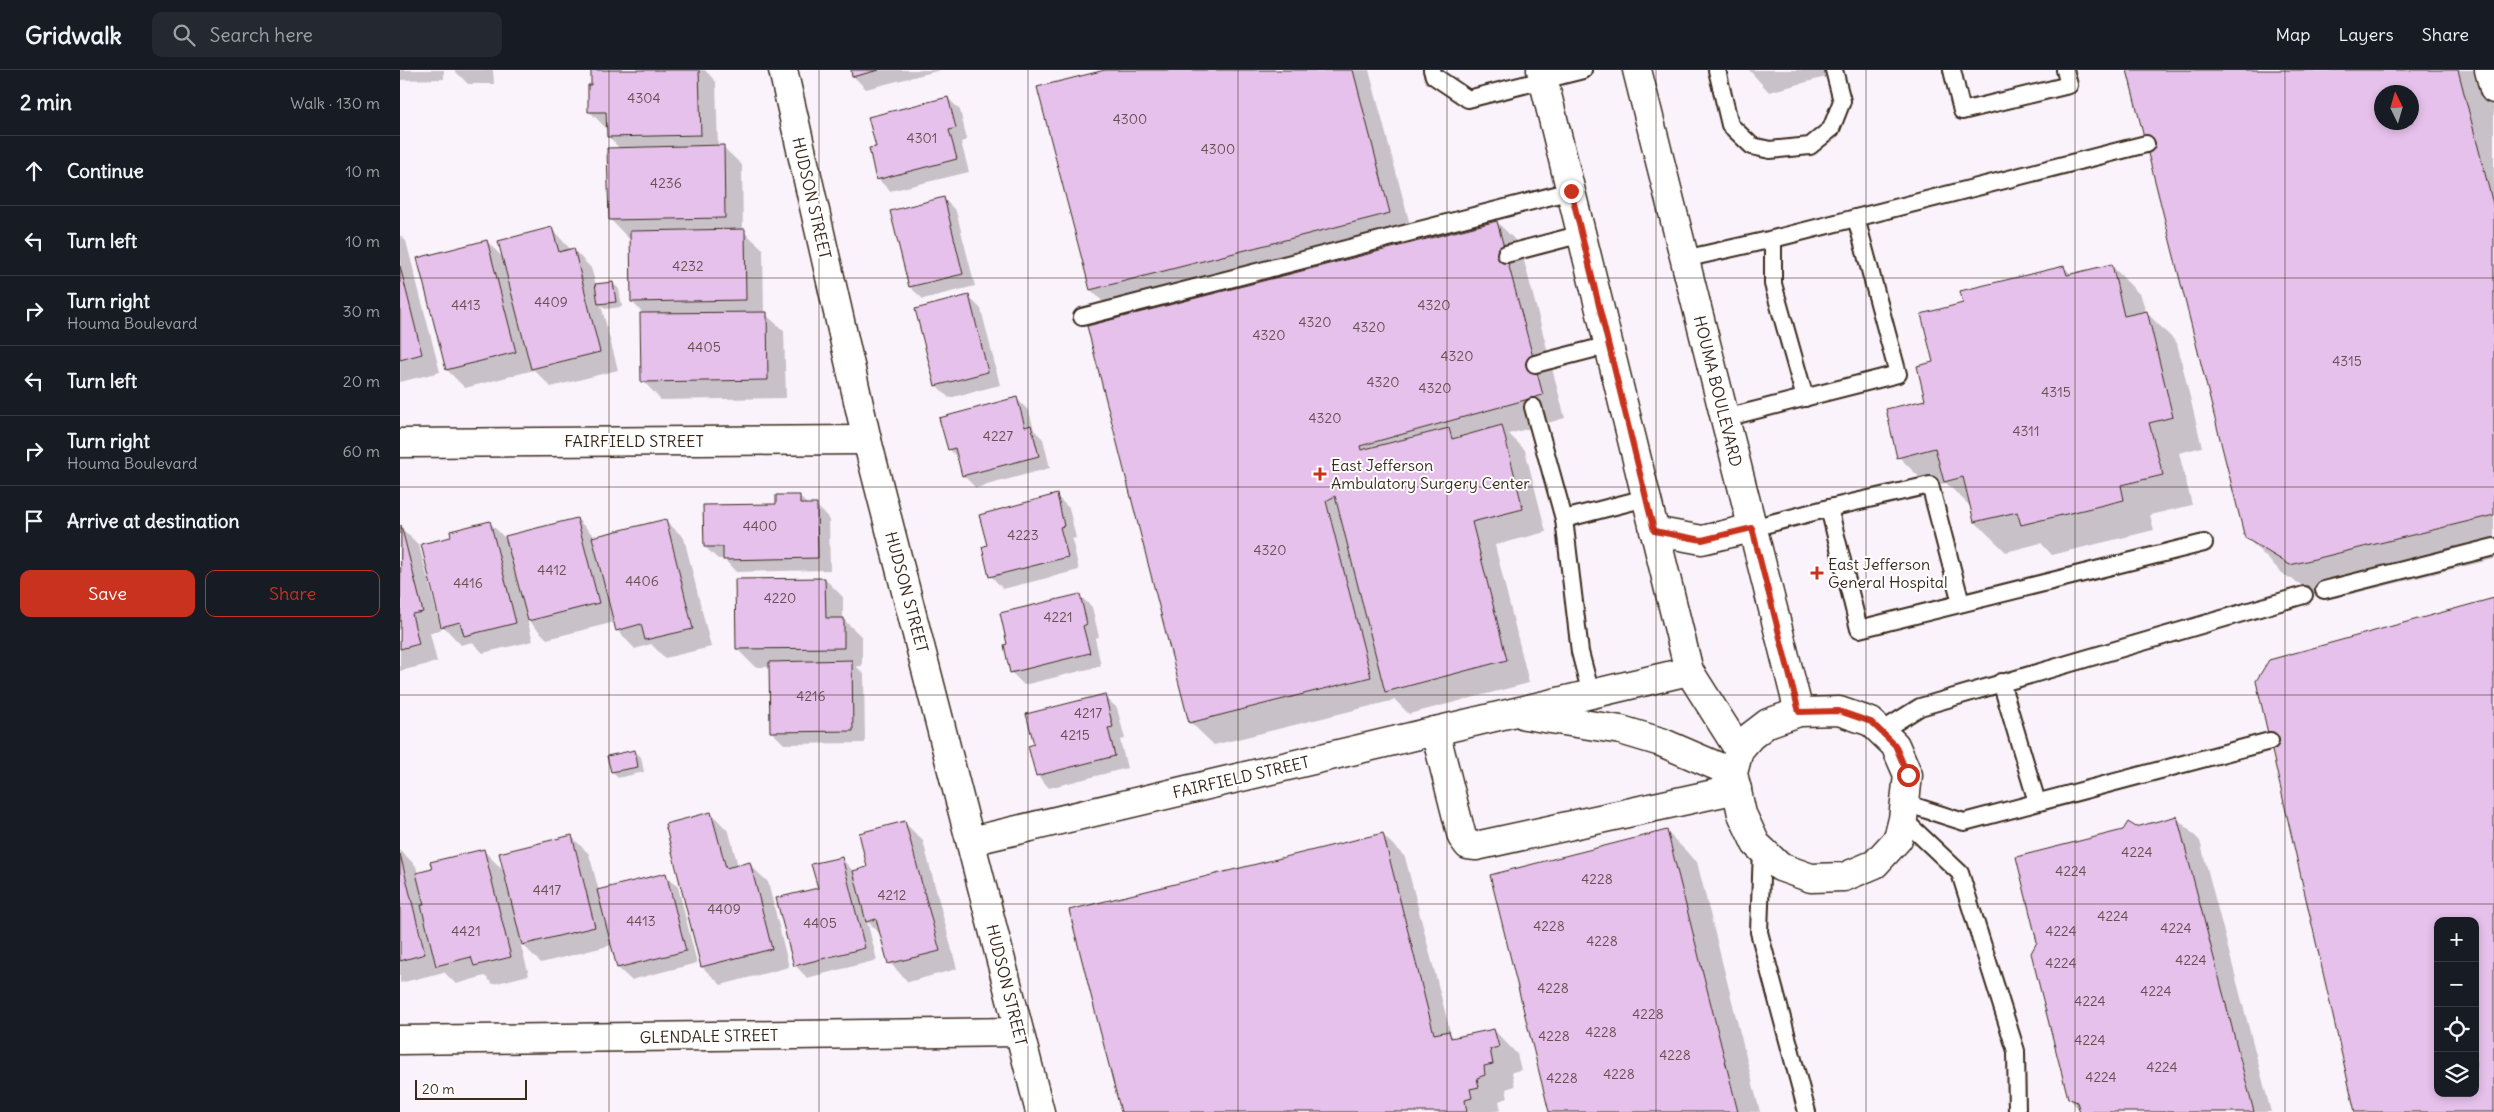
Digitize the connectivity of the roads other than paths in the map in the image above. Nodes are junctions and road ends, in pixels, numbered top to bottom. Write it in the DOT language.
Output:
graph roads {
  1 [pos="783,70"];
  2 [pos="1432,70"];
  3 [pos="1583,70"];
  4 [pos="1637,70"];
  5 [pos="1717,70"];
  6 [pos="1834,70"];
  7 [pos="1952,70"];
  8 [pos="2065,70"];
  9 [pos="2489,70"];
  10 [pos="1542,75"];
  11 [pos="2494,89"];
  12 [pos="2146,144"];
  13 [pos="1571,191"];
  14 [pos="1856,218"];
  15 [pos="1582,234"];
  16 [pos="1773,239"];
  17 [pos="1506,254"];
  18 [pos="1684,259"];
  19 [pos="1082,317"];
  20 [pos="1609,345"];
  21 [pos="1535,364"];
  22 [pos="1805,398"];
  23 [pos="1533,407"];
  24 [pos="1725,418"];
  25 [pos="867,440"];
  26 [pos="400,443"];
  27 [pos="1646,498"];
  28 [pos="1829,508"];
  29 [pos="1564,519"];
  30 [pos="1752,528"];
  31 [pos="1654,531"];
  32 [pos="2204,543"];
  33 [pos="2494,547"];
  34 [pos="2324,590"];
  35 [pos="2304,595"];
  36 [pos="1961,603"];
  37 [pos="1689,671"];
  38 [pos="2001,682"];
  39 [pos="1591,694"];
  40 [pos="1799,712"];
  41 [pos="1511,713"];
  42 [pos="1435,731"];
  43 [pos="1880,732"];
  44 [pos="2270,741"];
  45 [pos="1736,771"];
  46 [pos="2037,802"];
  47 [pos="1904,811"];
  48 [pos="971,841"];
  49 [pos="1762,850"];
  50 [pos="1018,1032"];
  51 [pos="400,1040"];
  52 [pos="1040,1112"];
  53 [pos="1806,1112"];
  54 [pos="2017,1112"];
  1 -- 25 [label="street, HUDSON STREET"];
  2 -- 10 [label="lane"];
  3 -- 10 [label="lane"];
  4 -- 18 [label="street, HOUMA BOULEVARD"];
  5 -- 6 [label="lane"];
  7 -- 8 [label="lane"];
  9 -- 11 [label="street"];
  10 -- 13 [label="street"];
  12 -- 14 [label="lane"];
  13 -- 15 [label="street"];
  13 -- 19 [label="lane"];
  14 -- 16 [label="lane"];
  14 -- 22 [label="lane"];
  15 -- 17 [label="lane"];
  15 -- 20 [label="street"];
  16 -- 18 [label="lane"];
  16 -- 22 [label="lane"];
  18 -- 24 [label="street, HOUMA BOULEVARD"];
  20 -- 21 [label="lane"];
  20 -- 27 [label="street"];
  22 -- 24 [label="lane"];
  23 -- 29 [label="lane"];
  24 -- 30 [label="street, HOUMA BOULEVARD"];
  25 -- 26 [label="street, FAIRFIELD STREET"];
  25 -- 48 [label="street, HUDSON STREET"];
  27 -- 29 [label="lane"];
  27 -- 31 [label="street"];
  28 -- 30 [label="lane"];
  28 -- 36 [label="lane"];
  28 -- 36 [label="lane"];
  29 -- 39 [label="lane"];
  30 -- 31 [label="street"];
  30 -- 40 [label="street, HOUMA BOULEVARD"];
  31 -- 37 [label="street"];
  32 -- 36 [label="lane"];
  33 -- 34 [label="lane"];
  35 -- 38 [label="lane"];
  37 -- 39 [label="street, FAIRFIELD STREET"];
  37 -- 45 [label="street"];
  38 -- 43 [label="lane"];
  38 -- 46 [label="lane"];
  39 -- 41 [label="street, FAIRFIELD STREET"];
  40 -- 43 [label="street"];
  40 -- 45 [label="street"];
  41 -- 42 [label="street, FAIRFIELD STREET"];
  41 -- 45 [label="street, FAIRFIELD STREET"];
  42 -- 45 [label="street"];
  42 -- 48 [label="street, FAIRFIELD STREET"];
  43 -- 47 [label="street"];
  44 -- 46 [label="lane"];
  45 -- 49 [label="street"];
  46 -- 47 [label="lane"];
  47 -- 49 [label="street"];
  47 -- 54 [label="lane"];
  48 -- 50 [label="street, HUDSON STREET"];
  49 -- 53 [label="lane"];
  50 -- 51 [label="street, GLENDALE STREET"];
  50 -- 52 [label="street, HUDSON STREET"];
}
